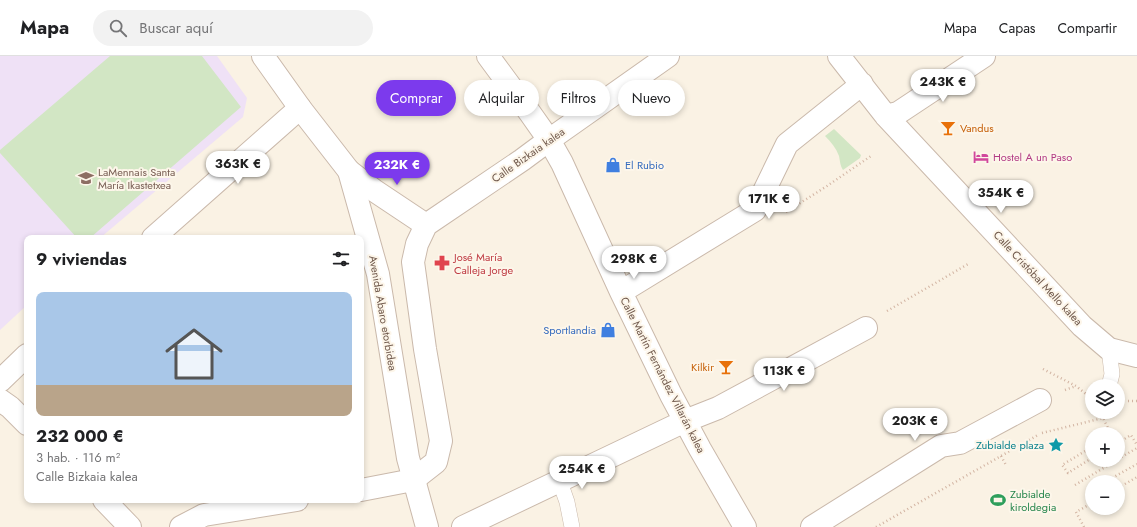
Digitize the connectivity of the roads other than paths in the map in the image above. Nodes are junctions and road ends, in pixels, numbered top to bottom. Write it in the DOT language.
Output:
graph roads {
  1 [pos="263,56"];
  2 [pos="488,56"];
  3 [pos="668,56"];
  4 [pos="839,56"];
  5 [pos="984,56"];
  6 [pos="862,84"];
  7 [pos="300,108"];
  8 [pos="886,116"];
  9 [pos="549,140"];
  10 [pos="349,171"];
  11 [pos="426,225"];
  12 [pos="156,235"];
  13 [pos="621,292"];
  14 [pos="874,321"];
  15 [pos="1109,349"];
  16 [pos="1137,356"];
  17 [pos="24,358"];
  18 [pos="1111,379"];
  19 [pos="0,381"];
  20 [pos="0,400"];
  21 [pos="1040,400"];
  22 [pos="24,421"];
  23 [pos="685,422"];
  24 [pos="413,480"];
  25 [pos="560,482"];
  26 [pos="364,489"];
  27 [pos="107,503"];
  28 [pos="278,503"];
  29 [pos="130,527"];
  30 [pos="181,527"];
  31 [pos="427,527"];
  32 [pos="463,527"];
  33 [pos="572,527"];
  34 [pos="745,527"];
  35 [pos="812,527"];
  1 -- 7 [label="street, Avenida Abaro etorbidea"];
  2 -- 9 [label="street, Calle Martín Fernández Villarán kalea"];
  3 -- 9 [label="street, Calle Bizkaia kalea"];
  4 -- 6 [label="street, Calle Cristóbal Mello kalea"];
  5 -- 8 [label="street"];
  6 -- 8 [label="street, Calle Cristóbal Mello kalea"];
  6 -- 13 [label="street"];
  7 -- 10 [label="street, Avenida Abaro etorbidea"];
  7 -- 12 [label="street"];
  8 -- 15 [label="street, Calle Cristóbal Mello kalea"];
  9 -- 11 [label="street, Calle Bizkaia kalea"];
  9 -- 13 [label="street, Calle Martín Fernández Villarán kalea"];
  10 -- 11 [label="street"];
  10 -- 24 [label="street, Avenida Abaro etorbidea"];
  11 -- 24 [label="street"];
  13 -- 23 [label="street, Calle Martín Fernández Villarán kalea"];
  14 -- 23 [label="street"];
  15 -- 16 [label="street, Calle Cristóbal Mello kalea"];
  15 -- 18 [label="lane"];
  17 -- 19 [label="street"];
  20 -- 22 [label="street"];
  21 -- 35 [label="street"];
  23 -- 25 [label="street"];
  23 -- 34 [label="street, Calle Martín Fernández Villarán kalea"];
  24 -- 26 [label="street"];
  24 -- 31 [label="street, Avenida Abaro etorbidea"];
  25 -- 32 [label="street"];
  25 -- 33 [label="lane"];
  27 -- 29 [label="street"];
  28 -- 30 [label="street"];
}
